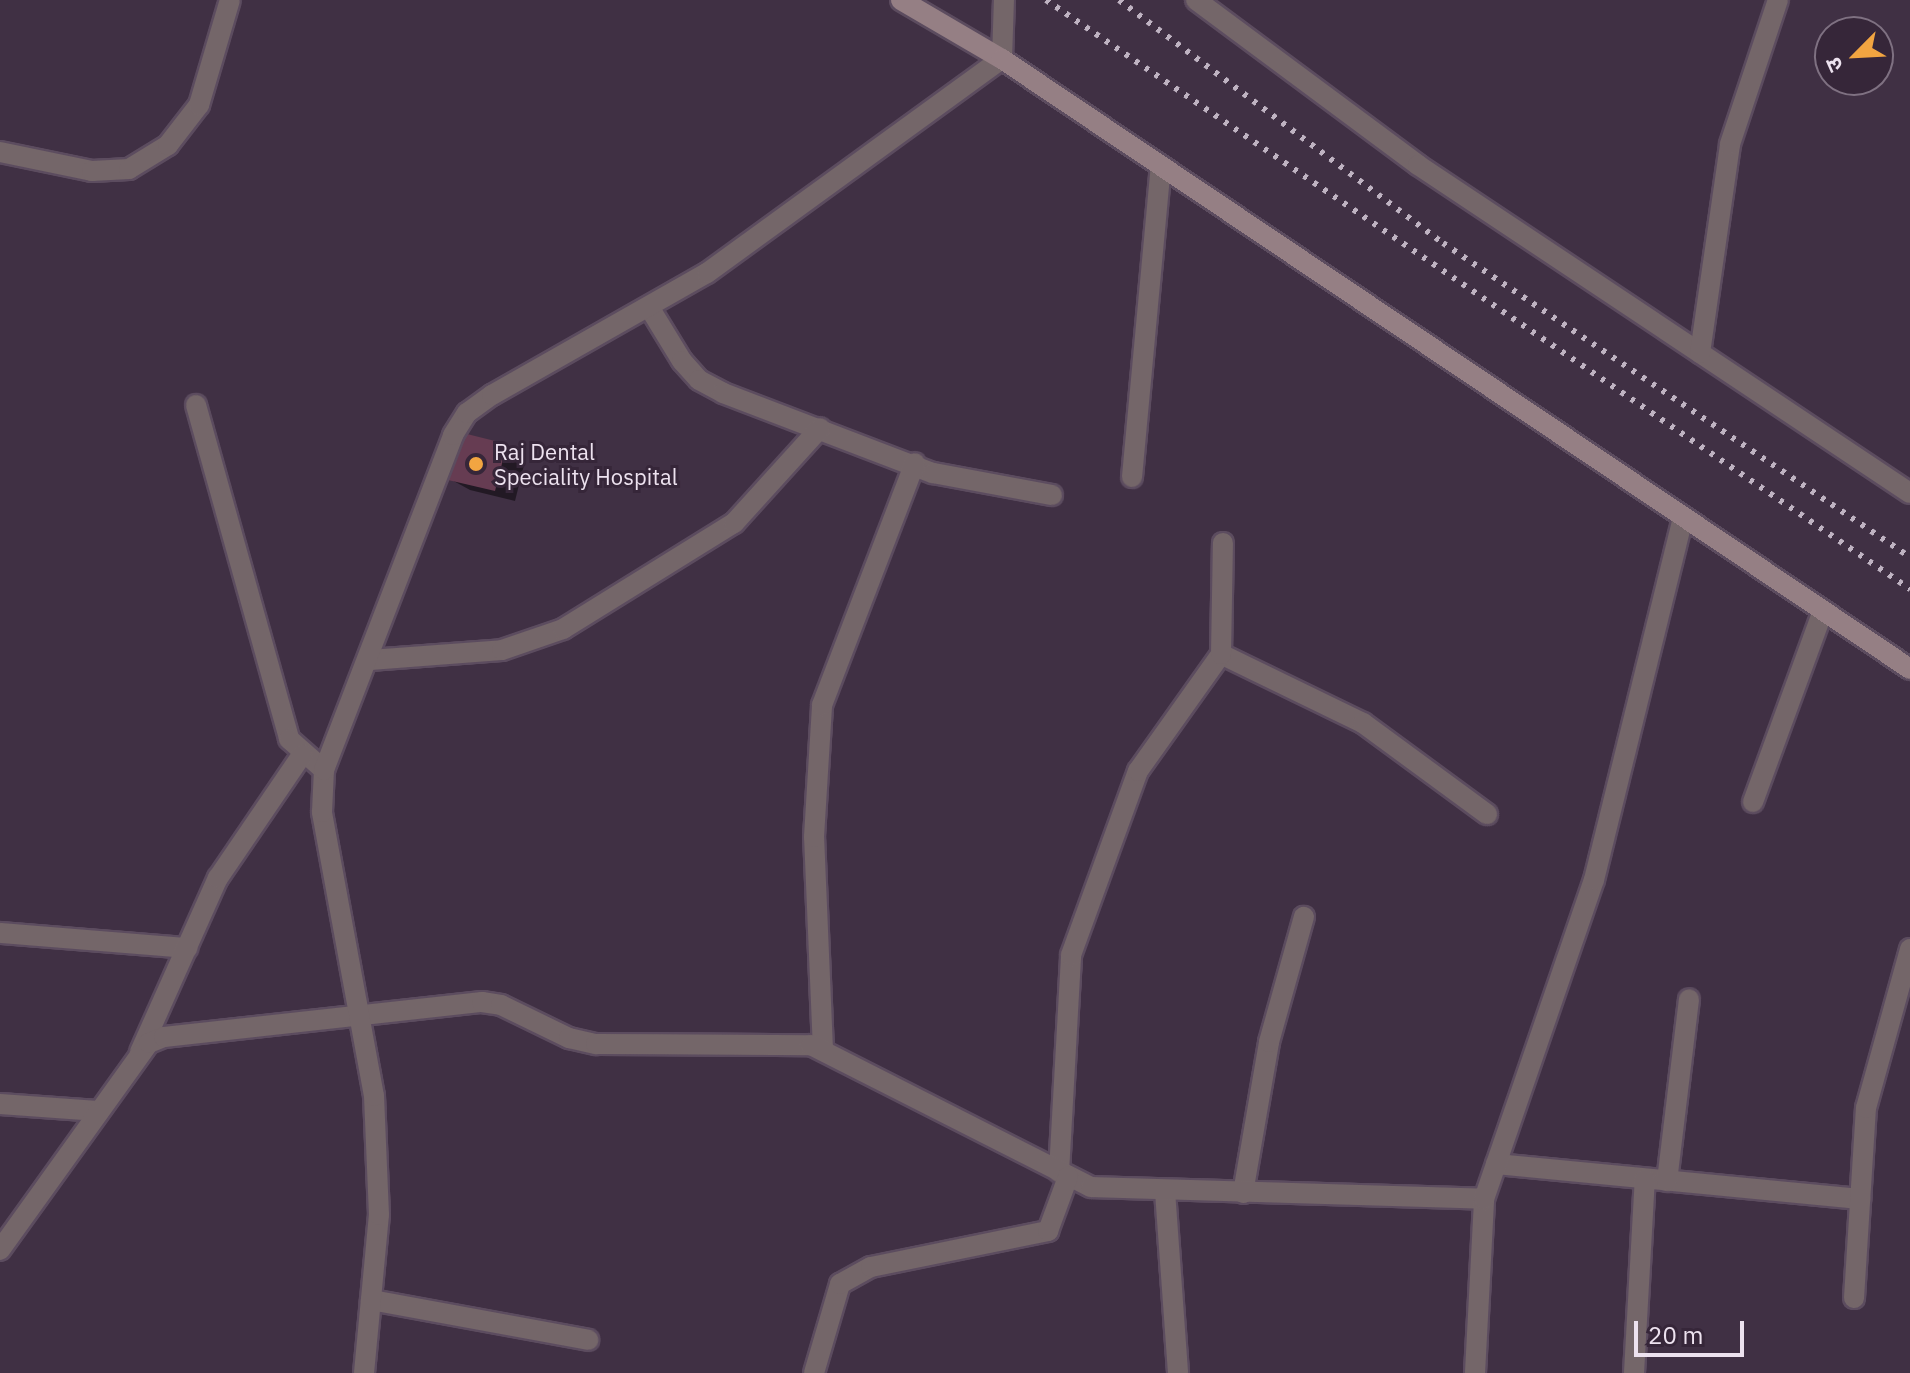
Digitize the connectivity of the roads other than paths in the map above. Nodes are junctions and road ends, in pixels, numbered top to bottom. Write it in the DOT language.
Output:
graph roads {
  1 [pos="230,0"];
  2 [pos="901,0"];
  3 [pos="1004,0"];
  4 [pos="1196,0"];
  5 [pos="1778,0"];
  6 [pos="1002,59"];
  7 [pos="0,152"];
  8 [pos="1161,167"];
  9 [pos="649,307"];
  10 [pos="1700,353"];
  11 [pos="196,405"];
  12 [pos="820,428"];
  13 [pos="915,463"];
  14 [pos="1132,477"];
  15 [pos="1910,493"];
  16 [pos="1052,495"];
  17 [pos="1683,518"];
  18 [pos="1223,543"];
  19 [pos="1823,611"];
  20 [pos="1221,654"];
  21 [pos="370,660"];
  22 [pos="1910,669"];
  23 [pos="302,755"];
  24 [pos="324,770"];
  25 [pos="1753,802"];
  26 [pos="1487,814"];
  27 [pos="1304,917"];
  28 [pos="0,933"];
  29 [pos="187,948"];
  30 [pos="1910,949"];
  31 [pos="1689,999"];
  32 [pos="360,1016"];
  33 [pos="823,1050"];
  34 [pos="140,1052"];
  35 [pos="0,1104"];
  36 [pos="98,1111"];
  37 [pos="1496,1164"];
  38 [pos="1064,1175"];
  39 [pos="1645,1179"];
  40 [pos="1667,1181"];
  41 [pos="1165,1191"];
  42 [pos="1243,1193"];
  43 [pos="1484,1199"];
  44 [pos="1860,1199"];
  45 [pos="0,1250"];
  46 [pos="1854,1298"];
  47 [pos="371,1300"];
  48 [pos="588,1340"];
  49 [pos="364,1373"];
  50 [pos="814,1373"];
  51 [pos="1178,1373"];
  52 [pos="1475,1373"];
  53 [pos="1634,1373"];
  1 -- 7 [label="street"];
  2 -- 6 [label="main road"];
  3 -- 6 [label="street"];
  4 -- 10 [label="street"];
  5 -- 10 [label="street"];
  6 -- 8 [label="main road"];
  6 -- 9 [label="street"];
  8 -- 14 [label="street"];
  8 -- 17 [label="main road"];
  9 -- 12 [label="street"];
  9 -- 21 [label="street"];
  10 -- 15 [label="street"];
  11 -- 23 [label="street"];
  12 -- 13 [label="street"];
  12 -- 21 [label="street"];
  13 -- 16 [label="street"];
  13 -- 33 [label="street"];
  17 -- 19 [label="main road"];
  17 -- 37 [label="street"];
  18 -- 20 [label="street"];
  19 -- 22 [label="main road"];
  19 -- 25 [label="street"];
  20 -- 26 [label="street"];
  20 -- 38 [label="street"];
  21 -- 24 [label="street"];
  23 -- 24 [label="street"];
  23 -- 29 [label="street"];
  24 -- 32 [label="street"];
  27 -- 42 [label="street"];
  28 -- 29 [label="street"];
  29 -- 34 [label="street"];
  30 -- 44 [label="street"];
  31 -- 40 [label="street"];
  32 -- 33 [label="street"];
  32 -- 34 [label="street"];
  32 -- 47 [label="street"];
  33 -- 38 [label="street"];
  34 -- 36 [label="street"];
  35 -- 36 [label="street"];
  36 -- 45 [label="street"];
  37 -- 39 [label="street"];
  37 -- 43 [label="street"];
  38 -- 41 [label="street"];
  38 -- 50 [label="street"];
  39 -- 40 [label="street"];
  39 -- 53 [label="street"];
  40 -- 44 [label="street"];
  41 -- 42 [label="street"];
  41 -- 51 [label="street"];
  42 -- 43 [label="street"];
  43 -- 52 [label="street"];
  44 -- 46 [label="street"];
  47 -- 48 [label="street"];
  47 -- 49 [label="street"];
}
